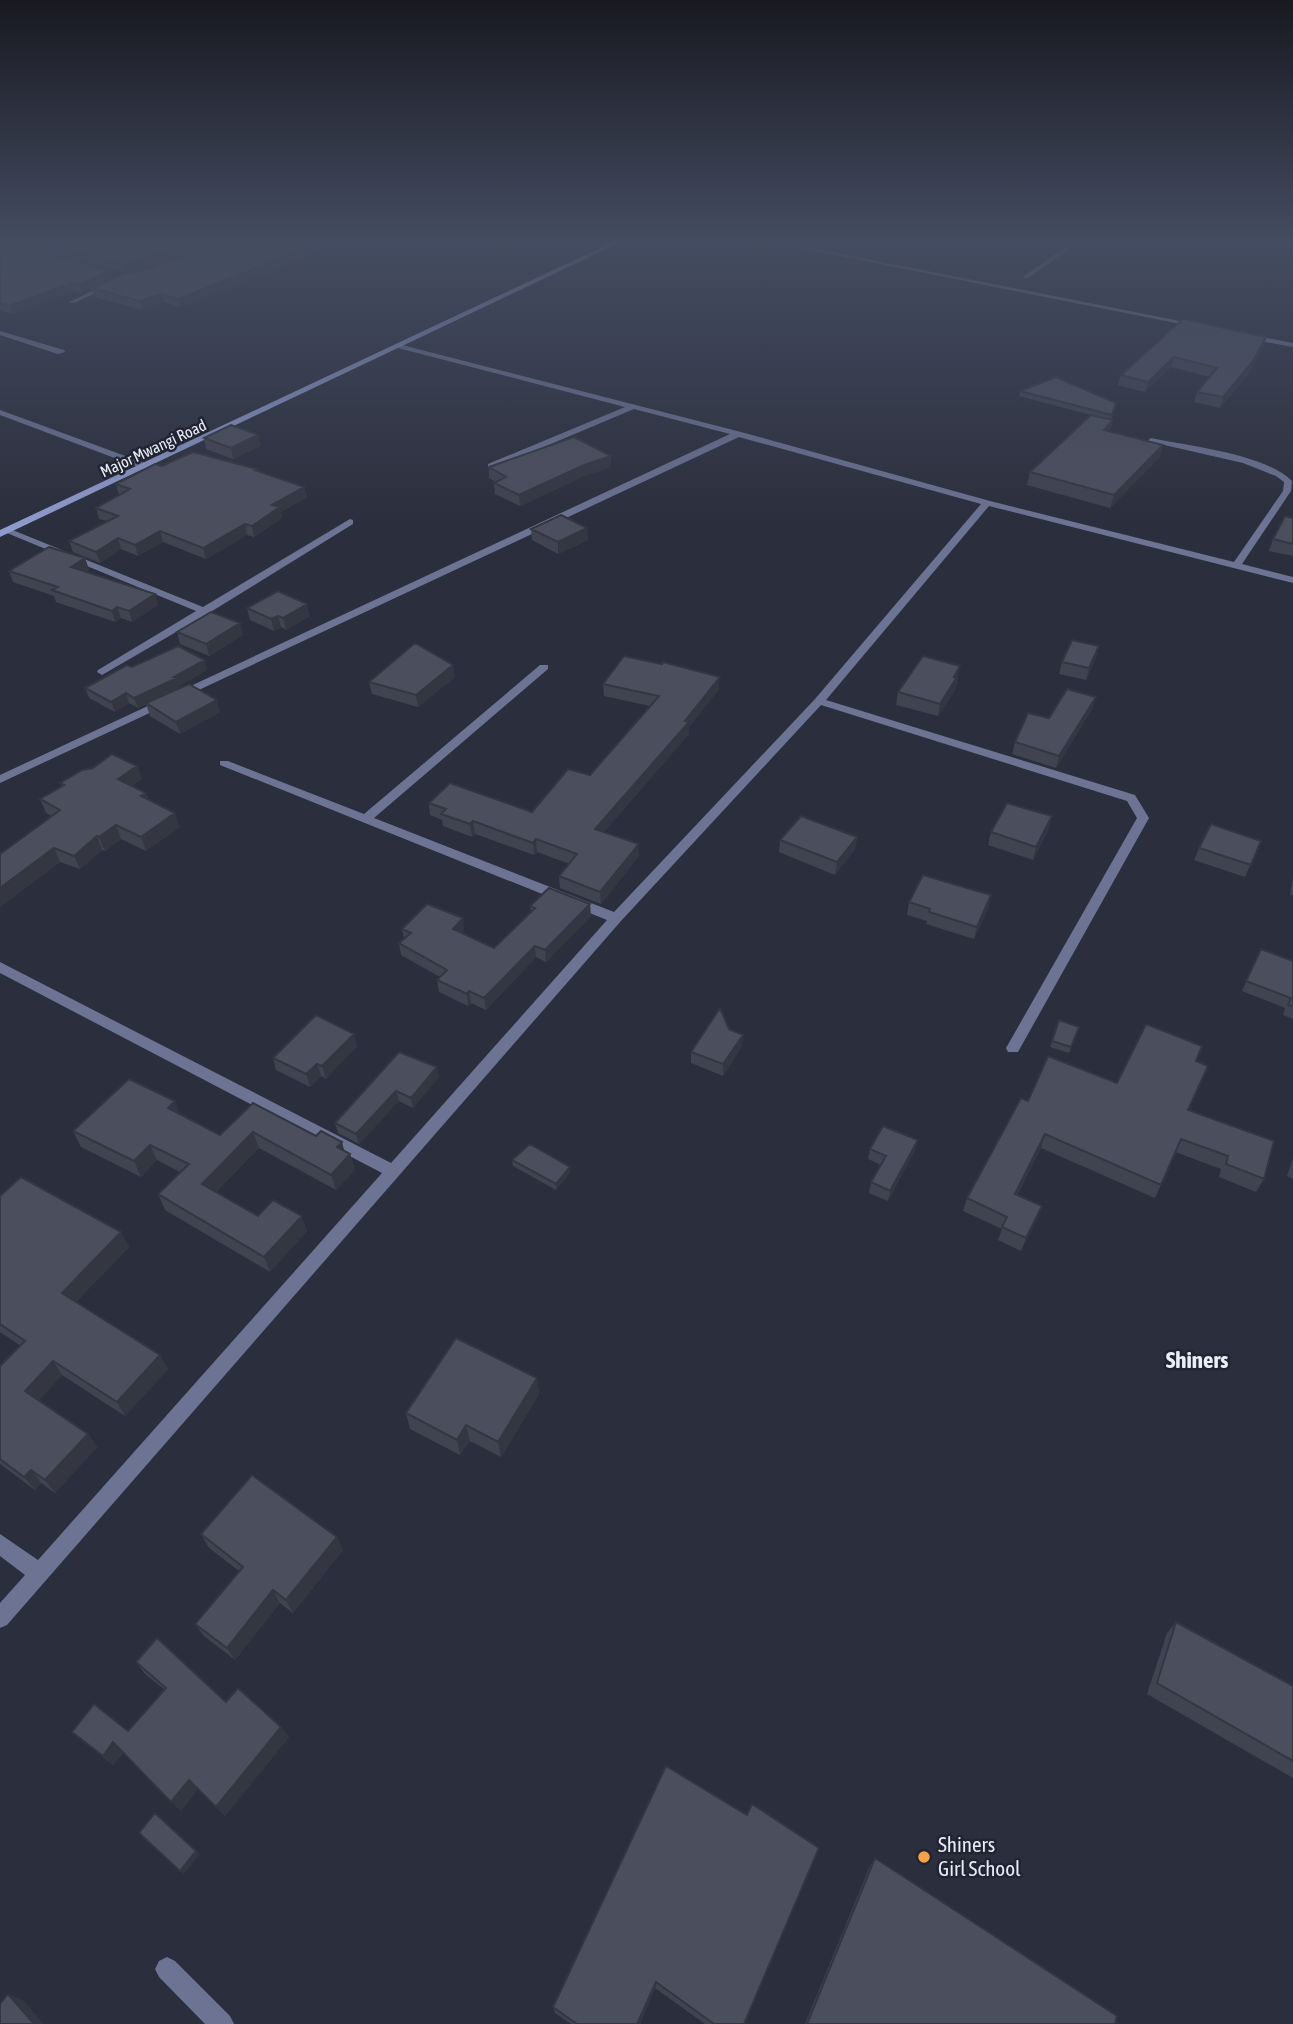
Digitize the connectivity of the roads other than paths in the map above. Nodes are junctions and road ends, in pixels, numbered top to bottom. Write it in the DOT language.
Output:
graph roads {
  1 [pos="8,335"];
  2 [pos="423,335"];
  3 [pos="1246,335"];
  4 [pos="1293,345"];
  5 [pos="401,346"];
  6 [pos="61,352"];
  7 [pos="632,407"];
  8 [pos="0,412"];
  9 [pos="737,434"];
  10 [pos="1151,441"];
  11 [pos="491,466"];
  12 [pos="147,467"];
  13 [pos="1291,478"];
  14 [pos="987,503"];
  15 [pos="350,522"];
  16 [pos="4,532"];
  17 [pos="1237,565"];
  18 [pos="1293,580"];
  19 [pos="205,611"];
  20 [pos="544,667"];
  21 [pos="102,672"];
  22 [pos="819,701"];
  23 [pos="224,763"];
  24 [pos="0,779"];
  25 [pos="365,819"];
  26 [pos="616,918"];
  27 [pos="0,967"];
  28 [pos="1013,1048"];
  29 [pos="394,1172"];
  30 [pos="0,1544"];
  31 [pos="39,1573"];
  32 [pos="0,1618"];
  33 [pos="167,1969"];
  34 [pos="222,2024"];
  1 -- 6 [label="street"];
  2 -- 5 [label="street, Major Mwangi Road"];
  3 -- 4 [label="street"];
  5 -- 7 [label="street"];
  5 -- 12 [label="street, Major Mwangi Road"];
  7 -- 9 [label="street"];
  7 -- 11 [label="street"];
  8 -- 12 [label="street"];
  9 -- 14 [label="street"];
  9 -- 24 [label="street"];
  10 -- 13 [label="street"];
  12 -- 16 [label="street, Major Mwangi Road"];
  13 -- 17 [label="street"];
  14 -- 17 [label="street"];
  14 -- 22 [label="street"];
  15 -- 19 [label="street"];
  16 -- 19 [label="street"];
  17 -- 18 [label="street"];
  19 -- 21 [label="street"];
  20 -- 25 [label="street"];
  22 -- 26 [label="street"];
  22 -- 28 [label="street"];
  23 -- 25 [label="street"];
  25 -- 26 [label="street"];
  26 -- 29 [label="street"];
  27 -- 29 [label="street"];
  29 -- 31 [label="street"];
  30 -- 31 [label="street"];
  31 -- 32 [label="street"];
  33 -- 34 [label="street"];
}
